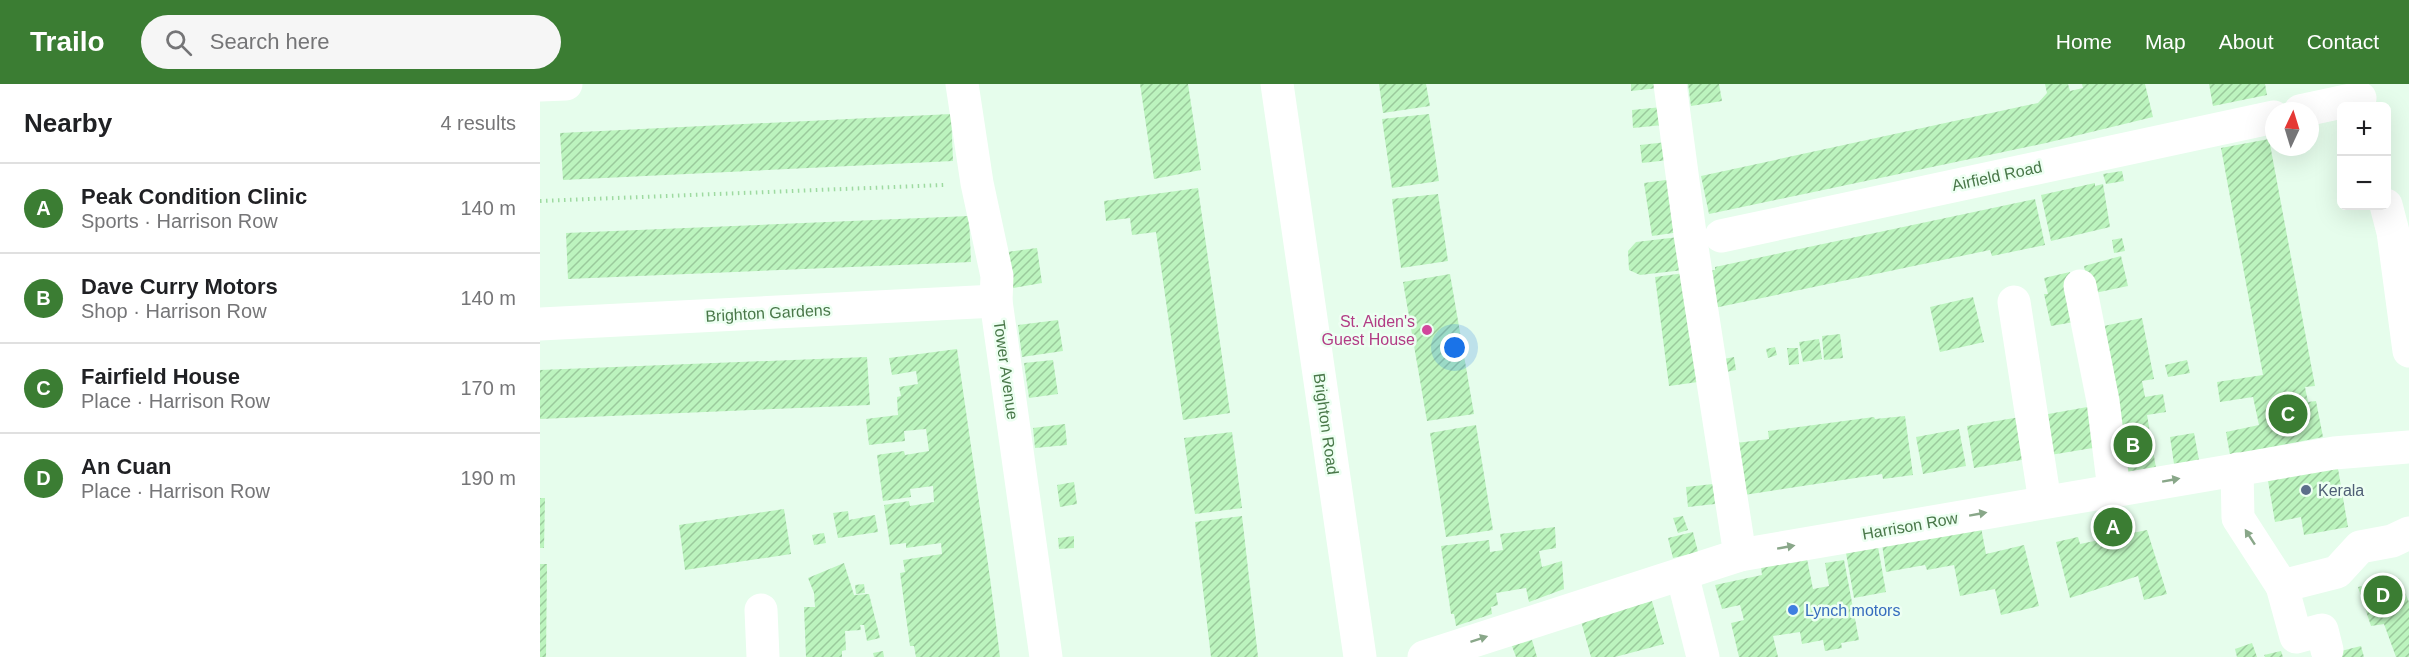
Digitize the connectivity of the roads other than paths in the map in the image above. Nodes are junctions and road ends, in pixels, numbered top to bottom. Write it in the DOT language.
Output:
graph roads {
  1 [pos="566,84"];
  2 [pos="962,84"];
  3 [pos="1277,84"];
  4 [pos="1670,84"];
  5 [pos="540,86"];
  6 [pos="2360,96"];
  7 [pos="2319,106"];
  8 [pos="2265,119"];
  9 [pos="2387,210"];
  10 [pos="1721,236"];
  11 [pos="2080,286"];
  12 [pos="996,301"];
  13 [pos="2014,302"];
  14 [pos="540,324"];
  15 [pos="2409,351"];
  16 [pos="2409,447"];
  17 [pos="2237,469"];
  18 [pos="2114,490"];
  19 [pos="2045,502"];
  20 [pos="2409,533"];
  21 [pos="1740,555"];
  22 [pos="1682,574"];
  23 [pos="2282,586"];
  24 [pos="761,610"];
  25 [pos="2327,650"];
  26 [pos="762,657"];
  27 [pos="1046,657"];
  28 [pos="1360,657"];
  29 [pos="1424,657"];
  30 [pos="1703,657"];
  1 -- 5 [label="street"];
  2 -- 12 [label="street, Tower Avenue"];
  3 -- 28 [label="street, Brighton Road"];
  4 -- 21 [label="street"];
  6 -- 7 [label="street"];
  8 -- 10 [label="street, Airfield Road"];
  9 -- 15 [label="street"];
  11 -- 18 [label="street"];
  12 -- 14 [label="street, Brighton Gardens"];
  12 -- 27 [label="street, Tower Avenue"];
  13 -- 19 [label="street"];
  16 -- 17 [label="street, Harrison Row"];
  18 -- 17 [label="street, Harrison Row, one-way"];
  23 -- 17 [label="street, one-way"];
  18 -- 19 [label="street, Harrison Row"];
  21 -- 19 [label="street, Harrison Row, one-way"];
  20 -- 23 [label="street"];
  21 -- 22 [label="street, Harrison Row"];
  29 -- 22 [label="street, Harrison Row, one-way"];
  22 -- 30 [label="street"];
  23 -- 25 [label="street"];
  24 -- 26 [label="street"];
}
